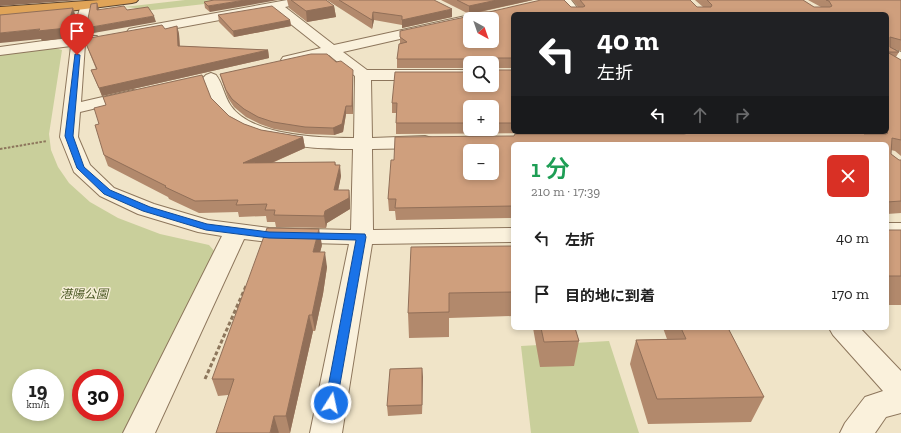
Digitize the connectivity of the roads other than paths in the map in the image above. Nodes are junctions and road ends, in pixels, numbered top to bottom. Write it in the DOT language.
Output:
graph roads {
  1 [pos="50,0"];
  2 [pos="132,0"];
  3 [pos="306,0"];
  4 [pos="565,0"];
  5 [pos="0,4"];
  6 [pos="276,6"];
  7 [pos="449,10"];
  8 [pos="0,11"];
  9 [pos="574,12"];
  10 [pos="463,15"];
  11 [pos="0,19"];
  12 [pos="463,21"];
  13 [pos="124,33"];
  14 [pos="101,38"];
  15 [pos="78,42"];
  16 [pos="332,50"];
  17 [pos="0,51"];
  18 [pos="889,52"];
  19 [pos="901,58"];
  20 [pos="271,64"];
  21 [pos="901,66"];
  22 [pos="889,67"];
  23 [pos="463,74"];
  24 [pos="363,75"];
  25 [pos="210,78"];
  26 [pos="149,92"];
  27 [pos="71,110"];
  28 [pos="679,138"];
  29 [pos="655,139"];
  30 [pos="442,141"];
  31 [pos="363,142"];
  32 [pos="889,230"];
  33 [pos="901,230"];
  34 [pos="236,231"];
  35 [pos="511,235"];
  36 [pos="362,237"];
  37 [pos="845,330"];
  38 [pos="901,391"];
  39 [pos="901,400"];
  40 [pos="139,433"];
  41 [pos="326,433"];
  42 [pos="856,433"];
  1 -- 5 [label="highway"];
  2 -- 8 [label="highway"];
  3 -- 6 [label="street"];
  4 -- 9 [label="street"];
  6 -- 13 [label="street"];
  6 -- 16 [label="street"];
  7 -- 10 [label="street"];
  11 -- 15 [label="street"];
  12 -- 16 [label="street"];
  14 -- 15 [label="street"];
  15 -- 17 [label="street"];
  15 -- 27 [label="street"];
  16 -- 20 [label="street"];
  16 -- 24 [label="street"];
  18 -- 19 [label="street"];
  21 -- 22 [label="street"];
  23 -- 24 [label="street"];
  24 -- 31 [label="street"];
  25 -- 31 [label="street"];
  26 -- 27 [label="street"];
  27 -- 34 [label="street"];
  28 -- 29 [label="street"];
  30 -- 31 [label="street"];
  31 -- 36 [label="street"];
  32 -- 33 [label="street"];
  34 -- 36 [label="street"];
  34 -- 40 [label="street"];
  35 -- 36 [label="street"];
  36 -- 41 [label="street"];
  37 -- 38 [label="street"];
  39 -- 42 [label="street"];
}
